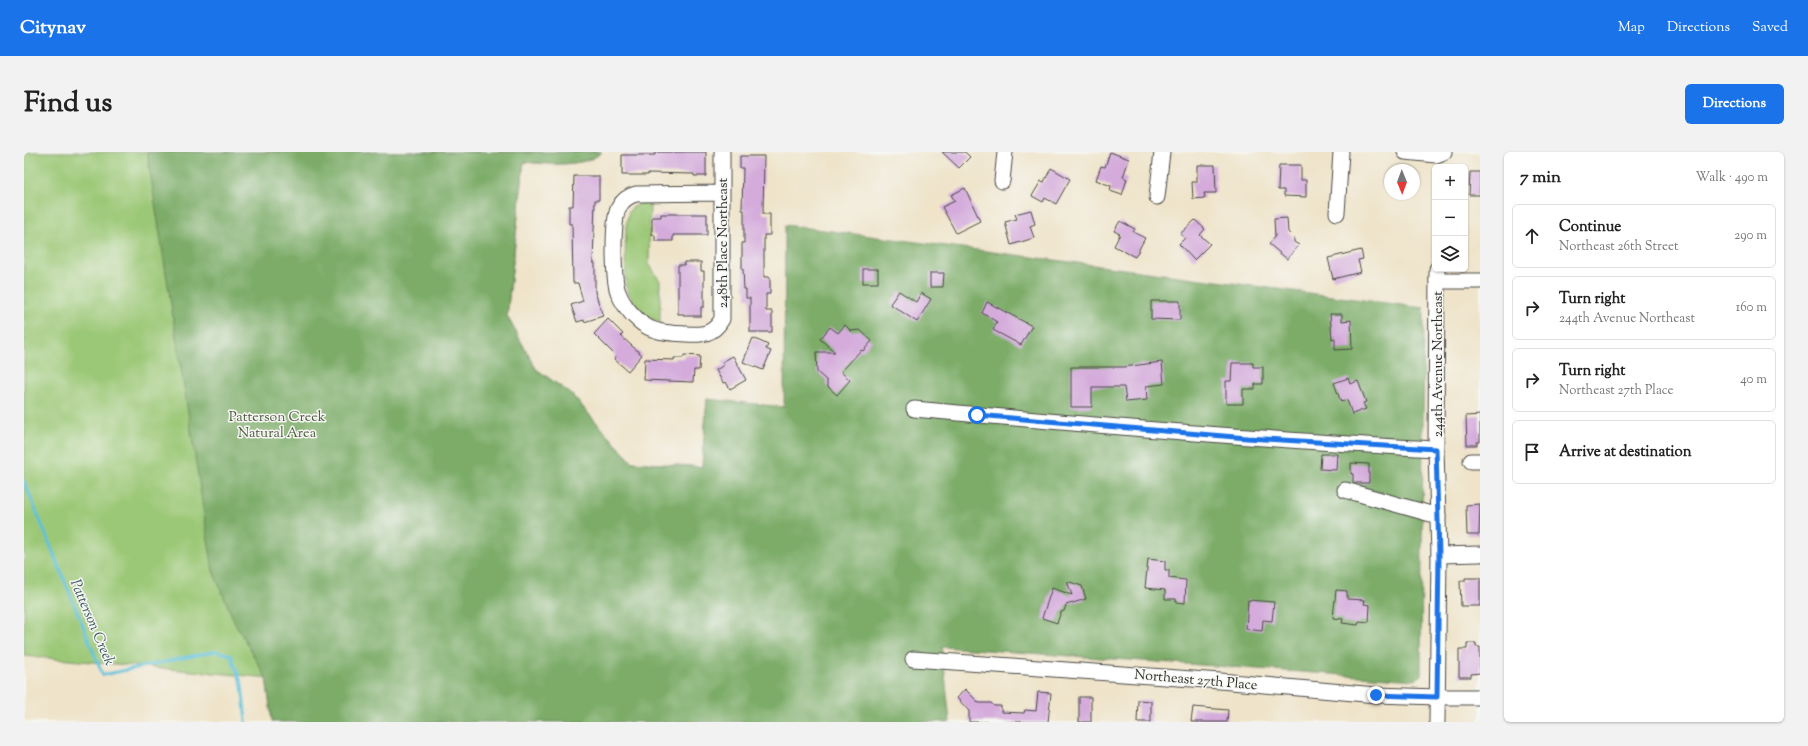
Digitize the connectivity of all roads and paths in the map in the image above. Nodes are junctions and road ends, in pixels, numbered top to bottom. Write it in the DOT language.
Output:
graph roads {
  1 [pos="722,152"];
  2 [pos="1005,152"];
  3 [pos="1162,152"];
  4 [pos="1342,152"];
  5 [pos="1405,152"];
  6 [pos="1438,156"];
  7 [pos="1002,181"];
  8 [pos="721,193"];
  9 [pos="1157,197"];
  10 [pos="1337,213"];
  11 [pos="1437,275"];
  12 [pos="1480,281"];
  13 [pos="914,409"];
  14 [pos="1436,449"];
  15 [pos="1345,490"];
  16 [pos="1438,516"];
  17 [pos="1480,554"];
  18 [pos="1439,555"];
  19 [pos="913,659"];
  20 [pos="1480,696"];
  21 [pos="1437,697"];
  22 [pos="1437,722"];
  1 -- 8 [label="street, 248th Place Northeast"];
  2 -- 7 [label="street"];
  3 -- 9 [label="street"];
  4 -- 10 [label="street"];
  5 -- 6 [label="street"];
  8 -- 8 [label="street, 248th Place Northeast"];
  11 -- 12 [label="street"];
  11 -- 14 [label="street, 244th Avenue Northeast"];
  13 -- 14 [label="street"];
  14 -- 16 [label="street, 244th Avenue Northeast"];
  15 -- 16 [label="street"];
  16 -- 18 [label="street, 244th Avenue Northeast"];
  17 -- 18 [label="street"];
  18 -- 21 [label="street, 244th Avenue Northeast"];
  19 -- 21 [label="street, Northeast 27th Place"];
  20 -- 21 [label="street, Northeast 27th Place"];
  21 -- 22 [label="street, 244th Avenue Northeast"];
}
